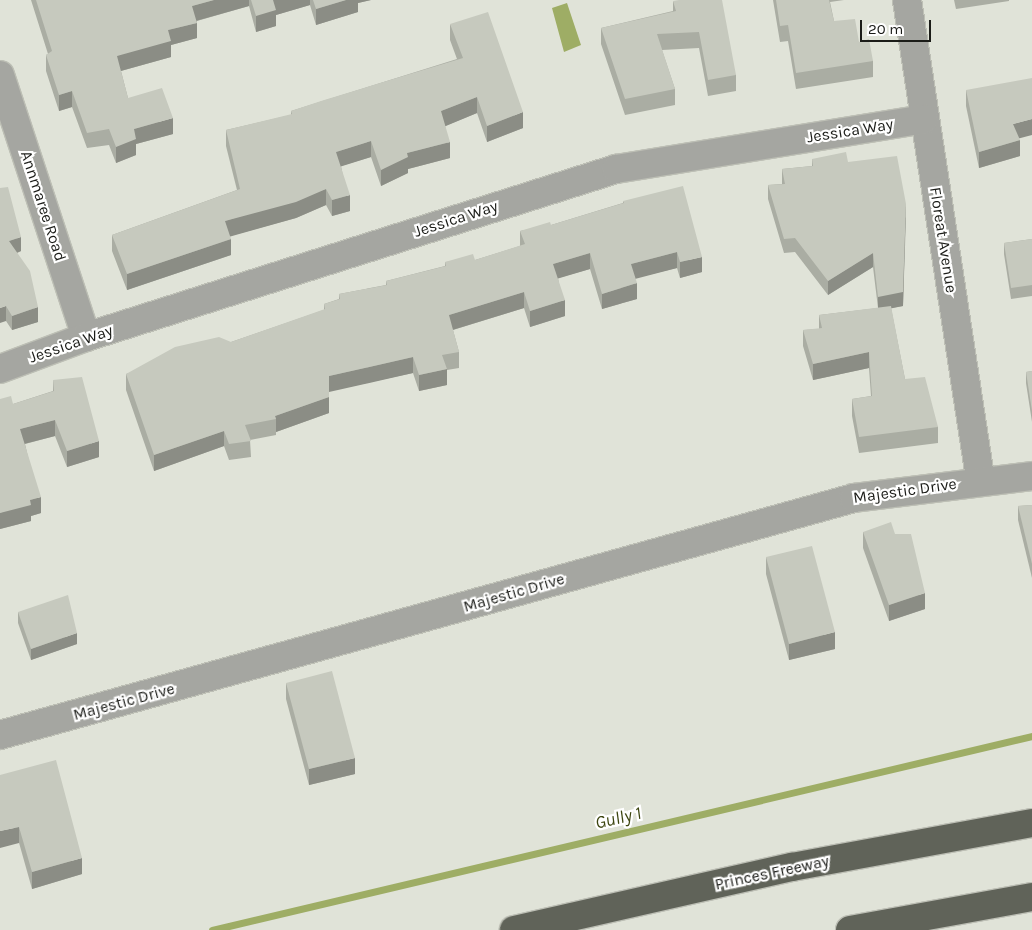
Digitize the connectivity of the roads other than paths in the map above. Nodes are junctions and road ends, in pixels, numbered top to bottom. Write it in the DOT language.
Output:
graph roads {
  1 [pos="906,0"];
  2 [pos="0,75"];
  3 [pos="924,119"];
  4 [pos="86,337"];
  5 [pos="0,369"];
  6 [pos="1032,476"];
  7 [pos="981,480"];
  8 [pos="0,735"];
  9 [pos="1032,824"];
  10 [pos="1032,897"];
  11 [pos="514,930"];
  12 [pos="850,930"];
  1 -- 3 [label="street, Floreat Avenue"];
  2 -- 4 [label="street, Annmaree Road"];
  3 -- 4 [label="street, Jessica Way"];
  3 -- 7 [label="street, Floreat Avenue"];
  4 -- 5 [label="street, Jessica Way"];
  6 -- 7 [label="street, Majestic Drive"];
  7 -- 8 [label="street, Majestic Drive"];
  9 -- 11 [label="highway, Princes Freeway"];
  10 -- 12 [label="highway"];
}
